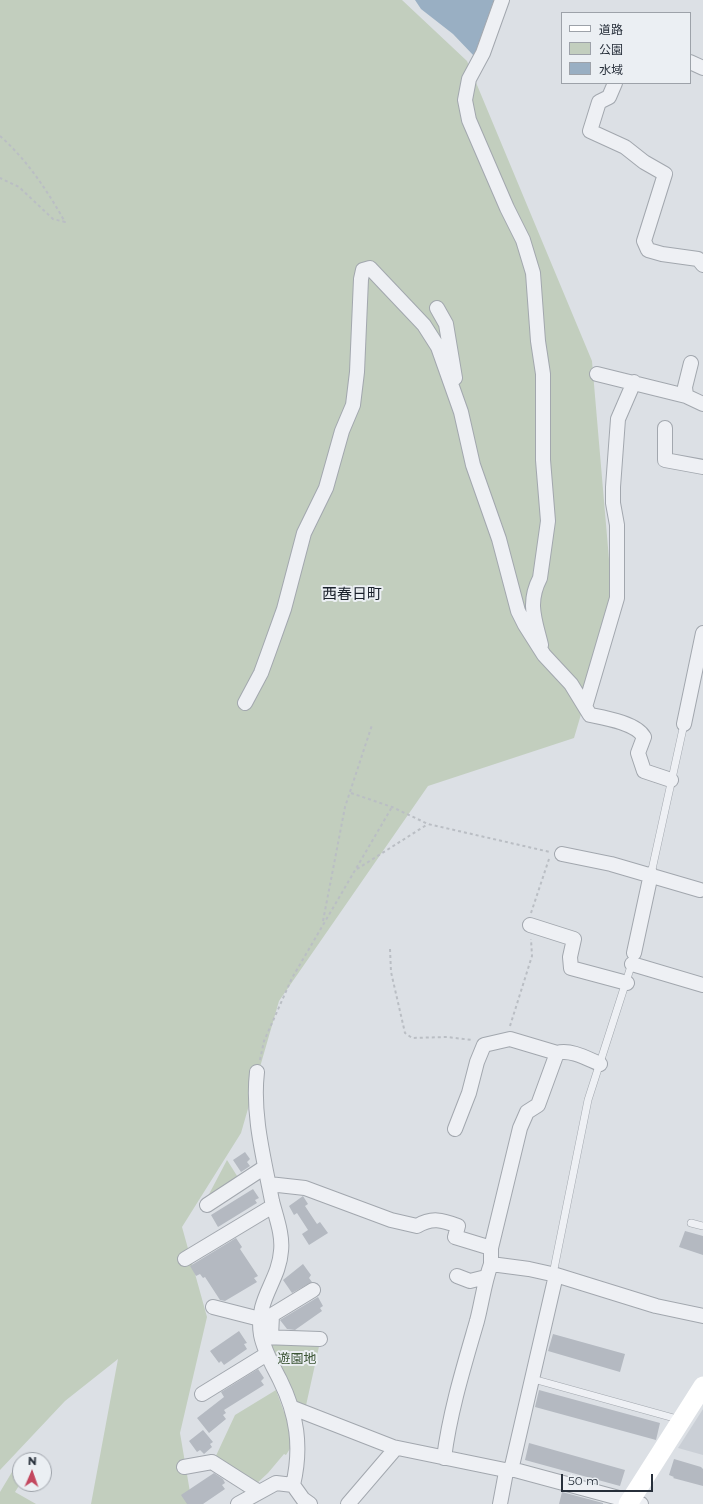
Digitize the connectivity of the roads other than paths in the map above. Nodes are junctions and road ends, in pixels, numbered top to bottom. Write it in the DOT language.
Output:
graph roads {
  1 [pos="502,0"];
  2 [pos="691,62"];
  3 [pos="703,68"];
  4 [pos="615,84"];
  5 [pos="701,257"];
  6 [pos="437,308"];
  7 [pos="691,363"];
  8 [pos="597,374"];
  9 [pos="634,382"];
  10 [pos="686,396"];
  11 [pos="703,404"];
  12 [pos="460,410"];
  13 [pos="664,428"];
  14 [pos="703,467"];
  15 [pos="703,633"];
  16 [pos="544,655"];
  17 [pos="698,680"];
  18 [pos="245,703"];
  19 [pos="585,707"];
  20 [pos="684,724"];
  21 [pos="671,780"];
  22 [pos="557,853"];
  23 [pos="651,874"];
  24 [pos="700,890"];
  25 [pos="530,925"];
  26 [pos="633,958"];
  27 [pos="627,983"];
  28 [pos="696,987"];
  29 [pos="557,1054"];
  30 [pos="600,1064"];
  31 [pos="257,1072"];
  32 [pos="455,1129"];
  33 [pos="265,1167"];
  34 [pos="269,1184"];
  35 [pos="207,1205"];
  36 [pos="273,1206"];
  37 [pos="691,1223"];
  38 [pos="703,1226"];
  39 [pos="491,1248"];
  40 [pos="185,1259"];
  41 [pos="489,1271"];
  42 [pos="556,1274"];
  43 [pos="457,1276"];
  44 [pos="313,1290"];
  45 [pos="213,1307"];
  46 [pos="703,1316"];
  47 [pos="260,1319"];
  48 [pos="266,1337"];
  49 [pos="320,1339"];
  50 [pos="267,1354"];
  51 [pos="533,1379"];
  52 [pos="703,1386"];
  53 [pos="202,1394"];
  54 [pos="292,1408"];
  55 [pos="681,1421"];
  56 [pos="396,1448"];
  57 [pos="444,1458"];
  58 [pos="184,1467"];
  59 [pos="510,1469"];
  60 [pos="292,1485"];
  61 [pos="259,1492"];
  62 [pos="636,1503"];
  63 [pos="238,1504"];
  64 [pos="310,1504"];
  65 [pos="348,1504"];
  66 [pos="500,1504"];
  1 -- 16 [label="street"];
  2 -- 3 [label="street"];
  4 -- 5 [label="street"];
  6 -- 12 [label="street"];
  7 -- 10 [label="street"];
  8 -- 9 [label="street"];
  9 -- 10 [label="street"];
  9 -- 19 [label="street"];
  10 -- 11 [label="street"];
  12 -- 16 [label="street"];
  12 -- 18 [label="street"];
  13 -- 14 [label="street"];
  15 -- 17 [label="street"];
  16 -- 19 [label="street"];
  17 -- 20 [label="street"];
  19 -- 21 [label="street"];
  20 -- 21 [label="lane"];
  21 -- 23 [label="lane"];
  22 -- 23 [label="street"];
  23 -- 24 [label="street"];
  23 -- 26 [label="street"];
  25 -- 27 [label="street"];
  26 -- 27 [label="lane"];
  26 -- 28 [label="street"];
  27 -- 30 [label="lane"];
  29 -- 30 [label="street"];
  29 -- 32 [label="street"];
  29 -- 39 [label="street"];
  30 -- 42 [label="lane"];
  31 -- 33 [label="street"];
  33 -- 34 [label="street"];
  33 -- 35 [label="street"];
  34 -- 36 [label="street"];
  34 -- 39 [label="street"];
  36 -- 40 [label="street"];
  36 -- 47 [label="street"];
  37 -- 38 [label="lane"];
  39 -- 41 [label="street"];
  41 -- 42 [label="street"];
  41 -- 43 [label="street"];
  41 -- 57 [label="street"];
  42 -- 46 [label="street"];
  42 -- 51 [label="street"];
  44 -- 48 [label="street"];
  45 -- 47 [label="street"];
  47 -- 48 [label="street"];
  48 -- 49 [label="street"];
  48 -- 50 [label="street"];
  50 -- 53 [label="street"];
  50 -- 54 [label="street"];
  51 -- 55 [label="lane"];
  51 -- 59 [label="street"];
  52 -- 55 [label="street"];
  54 -- 56 [label="street"];
  54 -- 60 [label="street"];
  55 -- 62 [label="street"];
  56 -- 57 [label="street"];
  56 -- 65 [label="street"];
  57 -- 59 [label="street"];
  58 -- 61 [label="street"];
  59 -- 62 [label="street"];
  59 -- 66 [label="street"];
  60 -- 61 [label="street"];
  60 -- 64 [label="street"];
  61 -- 63 [label="street"];
}
